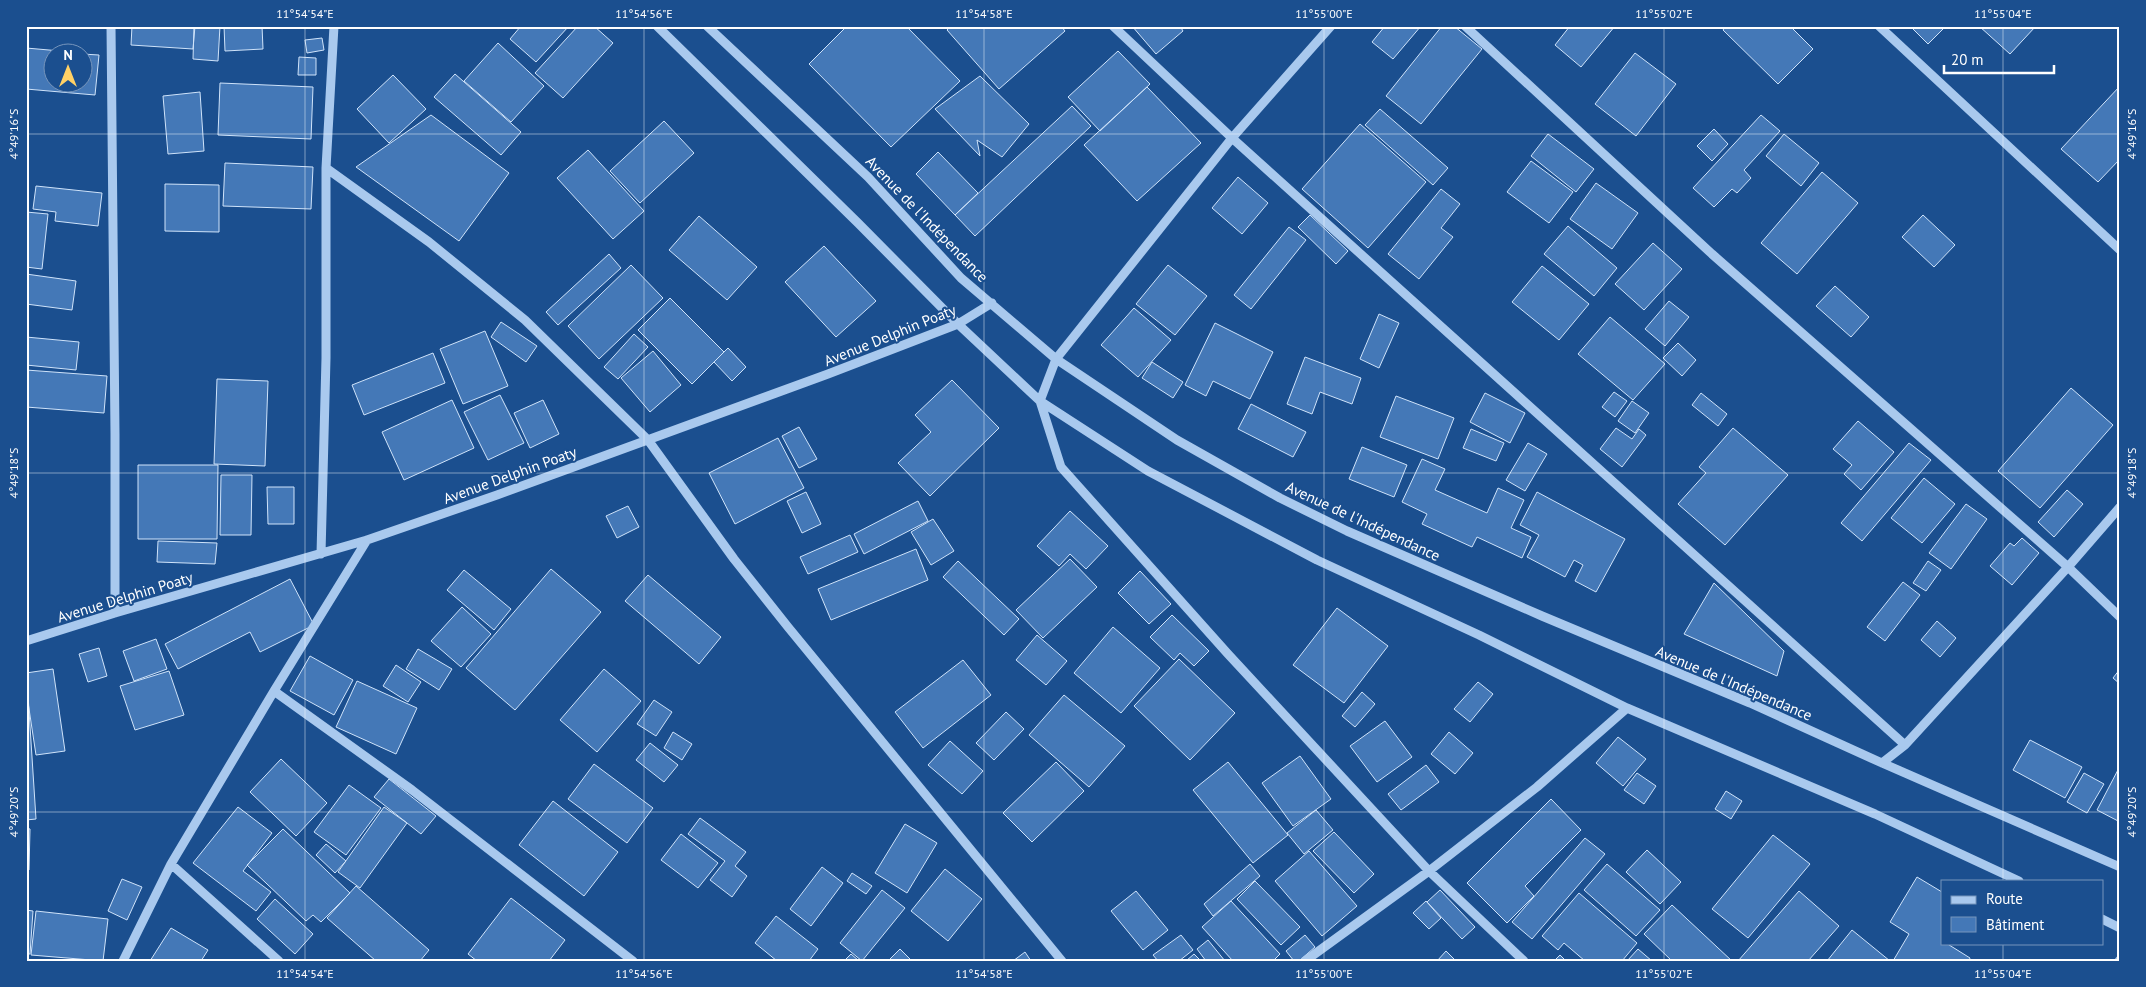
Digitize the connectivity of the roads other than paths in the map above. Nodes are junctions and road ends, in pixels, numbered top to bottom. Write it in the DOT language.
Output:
graph roads {
  1 [pos="111,26"];
  2 [pos="334,26"];
  3 [pos="657,26"];
  4 [pos="707,26"];
  5 [pos="1113,26"];
  6 [pos="1331,26"];
  7 [pos="1465,26"];
  8 [pos="1879,26"];
  9 [pos="1232,138"];
  10 [pos="326,168"];
  11 [pos="2120,250"];
  12 [pos="992,303"];
  13 [pos="958,324"];
  14 [pos="1056,359"];
  15 [pos="1040,401"];
  16 [pos="648,440"];
  17 [pos="2120,506"];
  18 [pos="366,540"];
  19 [pos="321,554"];
  20 [pos="2068,567"];
  21 [pos="115,613"];
  22 [pos="2120,617"];
  23 [pos="26,641"];
  24 [pos="274,691"];
  25 [pos="1627,708"];
  26 [pos="1905,745"];
  27 [pos="1882,763"];
  28 [pos="172,864"];
  29 [pos="2120,867"];
  30 [pos="1429,871"];
  31 [pos="2017,880"];
  32 [pos="2104,921"];
  33 [pos="2120,928"];
  34 [pos="123,961"];
  35 [pos="279,961"];
  36 [pos="634,961"];
  37 [pos="1062,961"];
  38 [pos="1305,961"];
  39 [pos="1524,961"];
  1 -- 21 [label="street"];
  2 -- 10 [label="street"];
  3 -- 13 [label="street"];
  4 -- 12 [label="street, Avenue de l'Indépendance"];
  5 -- 9 [label="street"];
  6 -- 9 [label="street"];
  7 -- 20 [label="street"];
  8 -- 11 [label="street"];
  9 -- 14 [label="street"];
  9 -- 26 [label="street"];
  10 -- 16 [label="street"];
  10 -- 19 [label="street"];
  12 -- 13 [label="street, Avenue Delphin Poaty"];
  12 -- 14 [label="street, Avenue de l'Indépendance"];
  13 -- 15 [label="street"];
  13 -- 16 [label="street, Avenue Delphin Poaty"];
  14 -- 15 [label="street"];
  14 -- 27 [label="street, Avenue de l'Indépendance"];
  15 -- 25 [label="street"];
  15 -- 30 [label="street"];
  16 -- 18 [label="street, Avenue Delphin Poaty"];
  16 -- 37 [label="street"];
  17 -- 20 [label="street"];
  18 -- 19 [label="street, Avenue Delphin Poaty"];
  18 -- 24 [label="street"];
  19 -- 21 [label="street, Avenue Delphin Poaty"];
  20 -- 22 [label="street"];
  20 -- 26 [label="street"];
  21 -- 23 [label="street, Avenue Delphin Poaty"];
  24 -- 28 [label="street"];
  24 -- 36 [label="street"];
  25 -- 30 [label="street"];
  25 -- 31 [label="street"];
  26 -- 27 [label="street"];
  27 -- 29 [label="street, Avenue de l'Indépendance"];
  28 -- 34 [label="street"];
  28 -- 35 [label="street"];
  30 -- 38 [label="street"];
  30 -- 39 [label="street"];
  32 -- 33 [label="street"];
}
